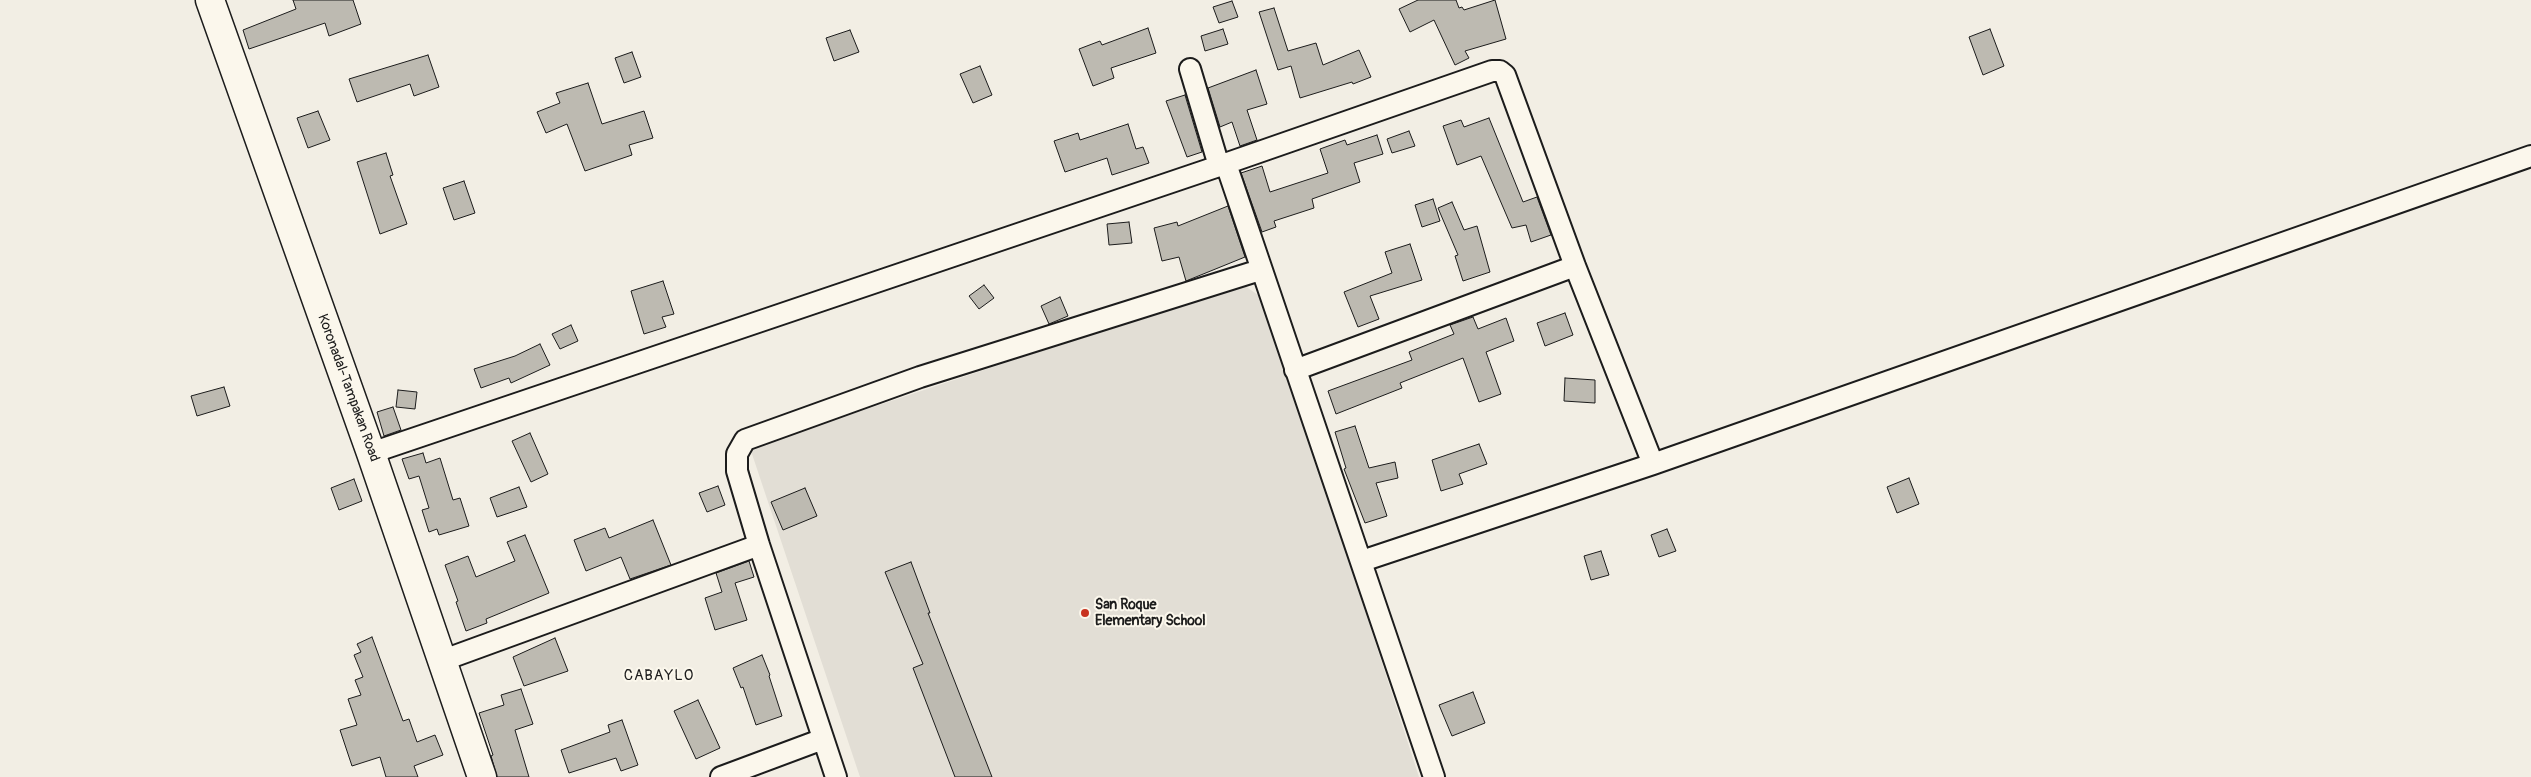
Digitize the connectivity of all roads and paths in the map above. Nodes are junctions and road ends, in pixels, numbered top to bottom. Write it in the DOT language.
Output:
graph roads {
  1 [pos="210,0"];
  2 [pos="1190,69"];
  3 [pos="2531,156"];
  4 [pos="1222,165"];
  5 [pos="1575,266"];
  6 [pos="1260,270"];
  7 [pos="1295,370"];
  8 [pos="371,453"];
  9 [pos="1653,464"];
  10 [pos="759,546"];
  11 [pos="1362,561"];
  12 [pos="441,661"];
  13 [pos="823,739"];
  14 [pos="482,777"];
  15 [pos="721,777"];
  16 [pos="836,777"];
  17 [pos="1434,777"];
  1 -- 8 [label="main road, Koronadal-Tampakan Road"];
  2 -- 4 [label="street"];
  3 -- 9 [label="street"];
  4 -- 5 [label="street"];
  4 -- 6 [label="street"];
  4 -- 8 [label="street"];
  5 -- 7 [label="street"];
  5 -- 9 [label="street"];
  6 -- 7 [label="street"];
  6 -- 10 [label="street"];
  7 -- 11 [label="street"];
  8 -- 12 [label="main road, Koronadal-Tampakan Road"];
  9 -- 11 [label="street"];
  10 -- 12 [label="street"];
  10 -- 13 [label="street"];
  11 -- 17 [label="street"];
  12 -- 14 [label="main road, Koronadal-Tampakan Road"];
  13 -- 15 [label="street"];
  13 -- 16 [label="street"];
}
